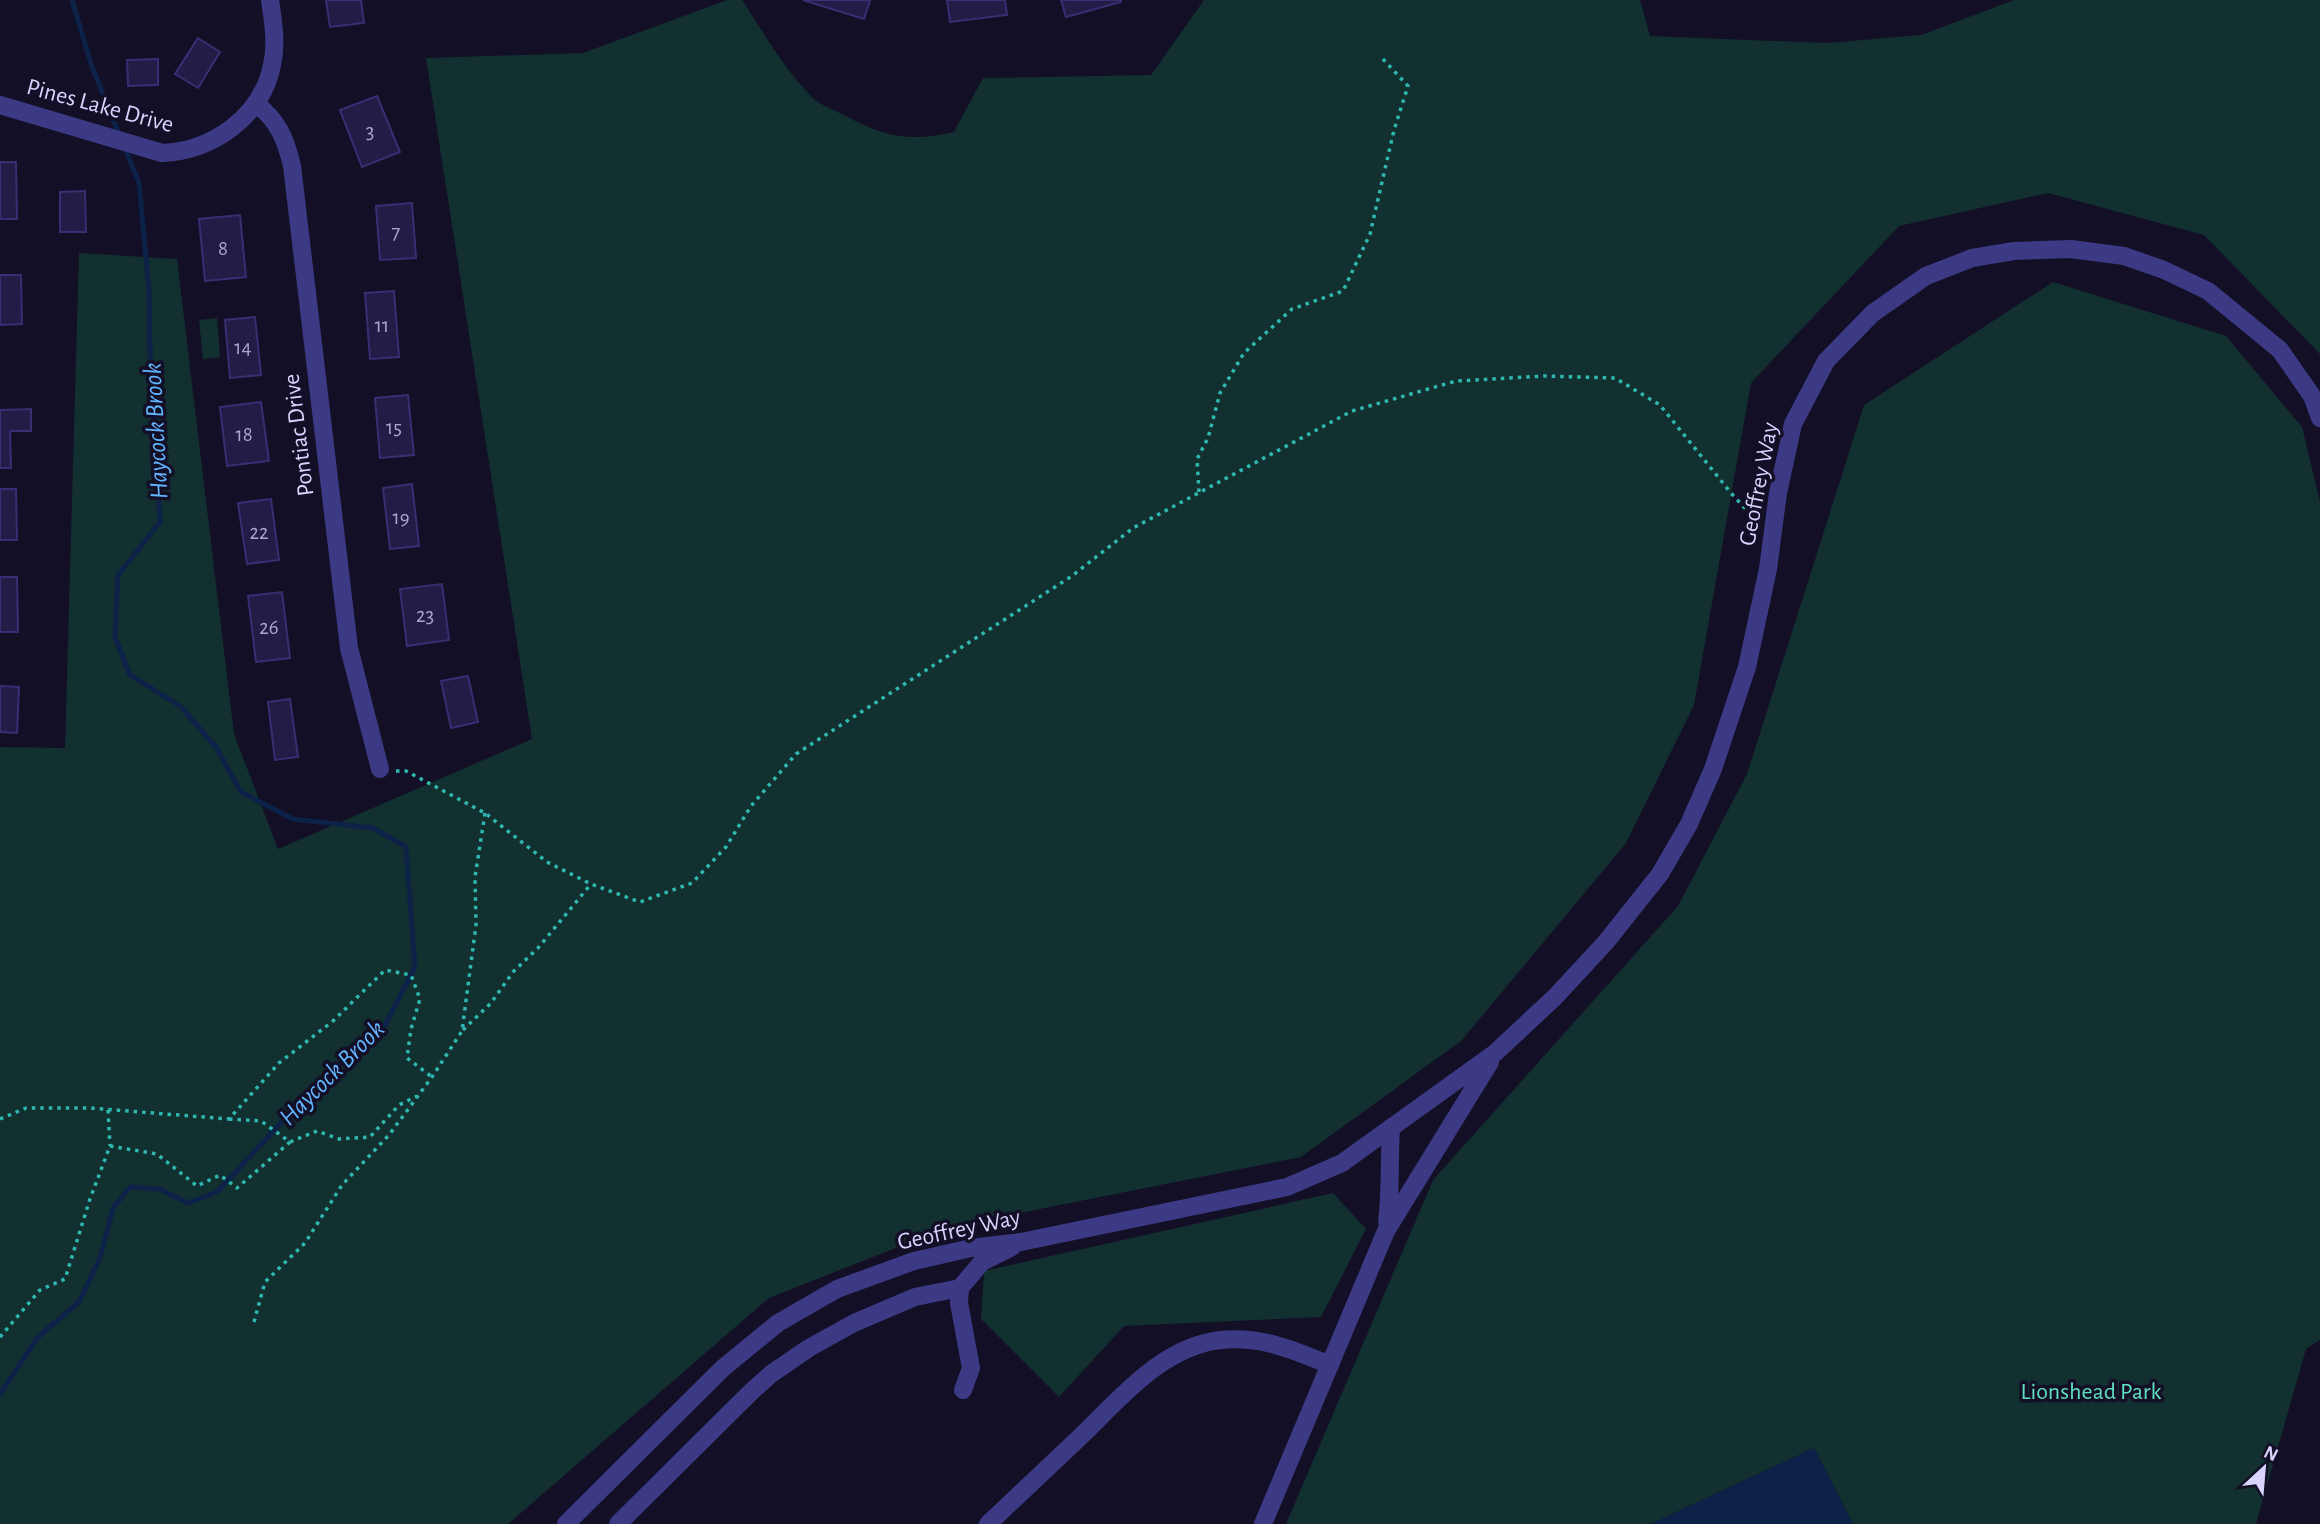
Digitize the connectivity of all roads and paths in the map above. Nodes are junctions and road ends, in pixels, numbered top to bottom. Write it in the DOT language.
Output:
graph roads {
  1 [pos="270,0"];
  2 [pos="1382,58"];
  3 [pos="256,104"];
  4 [pos="0,105"];
  5 [pos="2320,418"];
  6 [pos="1199,492"];
  7 [pos="1774,522"];
  8 [pos="380,769"];
  9 [pos="485,813"];
  10 [pos="591,884"];
  11 [pos="461,1031"];
  12 [pos="1495,1053"];
  13 [pos="432,1077"];
  14 [pos="418,1095"];
  15 [pos="108,1109"];
  16 [pos="0,1119"];
  17 [pos="229,1119"];
  18 [pos="1391,1128"];
  19 [pos="290,1142"];
  20 [pos="110,1146"];
  21 [pos="1386,1231"];
  22 [pos="1021,1242"];
  23 [pos="960,1288"];
  24 [pos="254,1322"];
  25 [pos="0,1337"];
  26 [pos="1330,1365"];
  27 [pos="963,1390"];
  28 [pos="566,1524"];
  29 [pos="618,1524"];
  30 [pos="988,1524"];
  31 [pos="1263,1524"];
  1 -- 3 [label="street"];
  2 -- 6 [label="path"];
  3 -- 4 [label="street, Pines Lake Drive"];
  3 -- 8 [label="street, Pontiac Drive"];
  5 -- 7 [label="street, Geoffrey Way"];
  6 -- 7 [label="path"];
  6 -- 10 [label="path"];
  7 -- 12 [label="street, Geoffrey Way"];
  8 -- 9 [label="path"];
  9 -- 10 [label="path"];
  9 -- 11 [label="path"];
  10 -- 11 [label="path"];
  11 -- 13 [label="path"];
  12 -- 18 [label="street, Geoffrey Way"];
  12 -- 21 [label="street, Geoffrey Way"];
  13 -- 14 [label="path"];
  13 -- 17 [label="path"];
  14 -- 19 [label="path"];
  14 -- 24 [label="path"];
  15 -- 16 [label="path"];
  15 -- 17 [label="path"];
  15 -- 20 [label="path"];
  17 -- 19 [label="path"];
  18 -- 21 [label="street, Geoffrey Way"];
  18 -- 22 [label="street, Geoffrey Way"];
  19 -- 20 [label="path"];
  20 -- 25 [label="path"];
  21 -- 26 [label="street, Geoffrey Way"];
  22 -- 23 [label="street"];
  22 -- 28 [label="street, Geoffrey Way"];
  23 -- 27 [label="street"];
  23 -- 29 [label="street"];
  26 -- 30 [label="street"];
  26 -- 31 [label="street, Geoffrey Way"];
}
